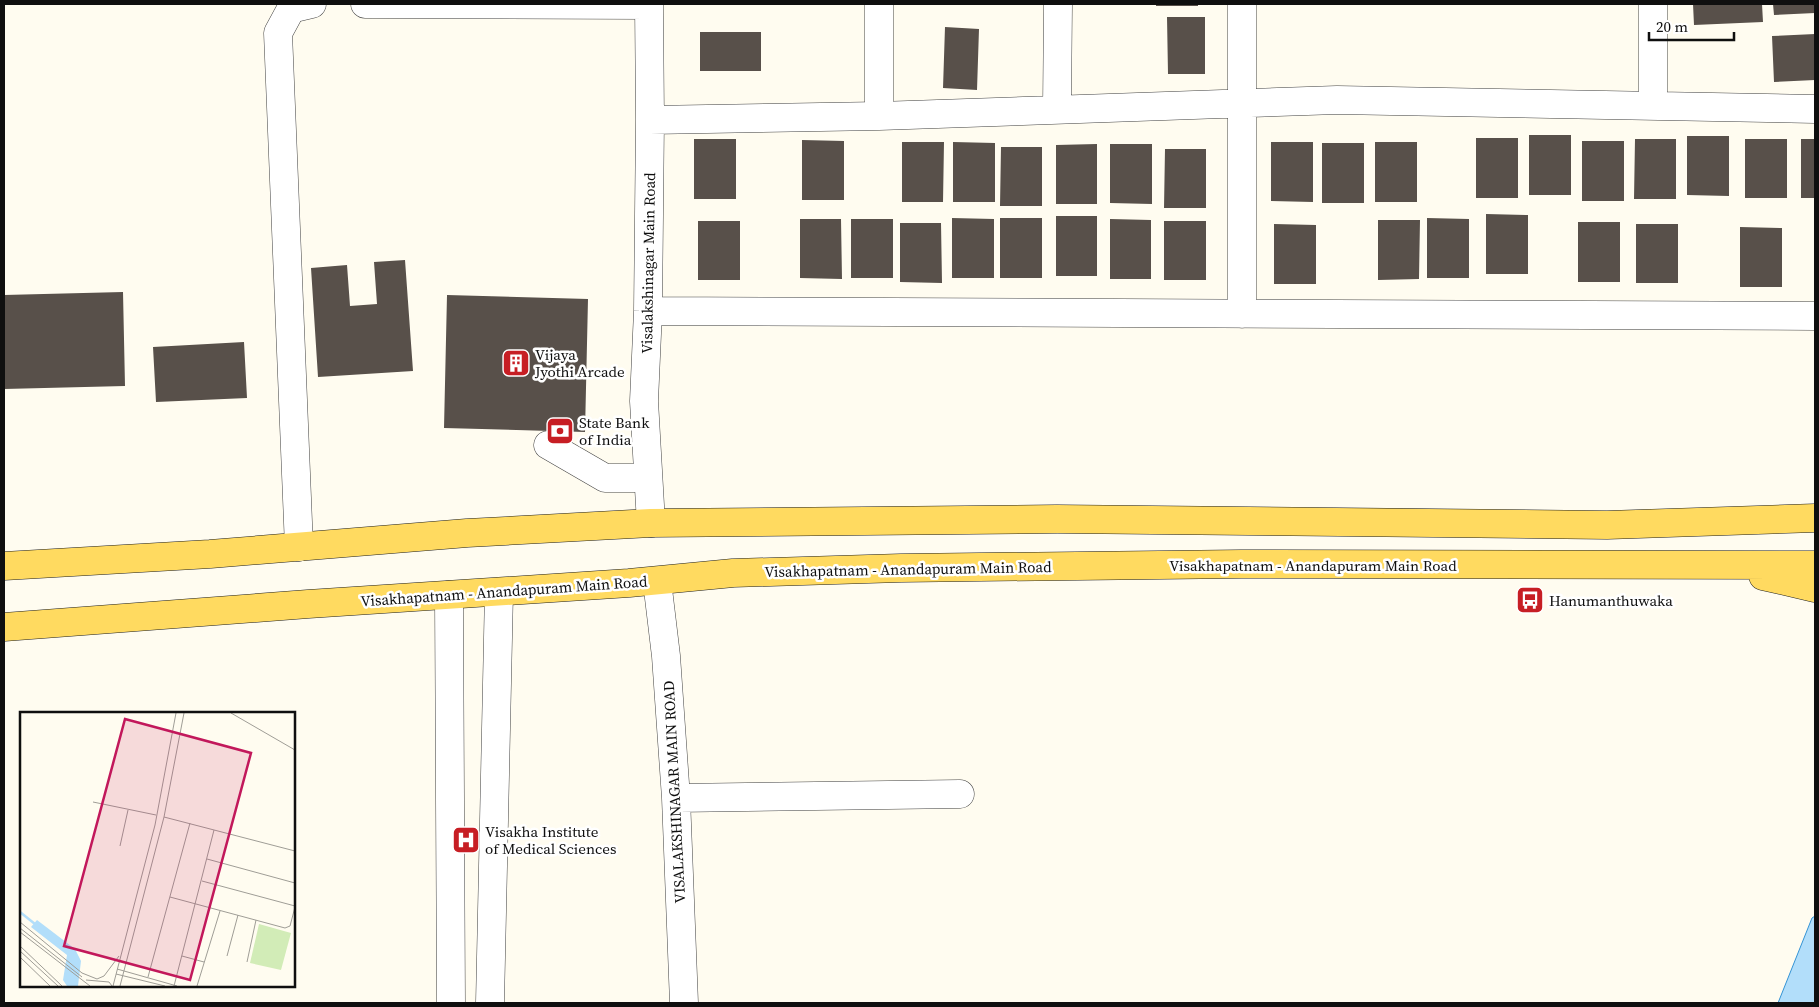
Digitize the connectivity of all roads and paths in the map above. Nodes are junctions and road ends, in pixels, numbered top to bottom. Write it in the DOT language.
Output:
graph roads {
  1 [pos="365,4"];
  2 [pos="432,4"];
  3 [pos="649,4"];
  4 [pos="879,4"];
  5 [pos="1058,4"];
  6 [pos="1242,4"];
  7 [pos="1653,4"];
  8 [pos="298,6"];
  9 [pos="1243,103"];
  10 [pos="1653,106"];
  11 [pos="1056,108"];
  12 [pos="1815,109"];
  13 [pos="878,116"];
  14 [pos="650,120"];
  15 [pos="648,311"];
  16 [pos="1242,314"];
  17 [pos="1815,316"];
  18 [pos="548,445"];
  19 [pos="648,478"];
  20 [pos="1815,518"];
  21 [pos="651,523"];
  22 [pos="299,547"];
  23 [pos="1716,565"];
  24 [pos="1815,565"];
  25 [pos="4,566"];
  26 [pos="656,581"];
  27 [pos="1815,588"];
  28 [pos="499,592"];
  29 [pos="449,595"];
  30 [pos="4,627"];
  31 [pos="960,794"];
  32 [pos="676,798"];
  33 [pos="451,1003"];
  34 [pos="490,1003"];
  35 [pos="684,1003"];
  1 -- 2 [label="street"];
  2 -- 3 [label="street"];
  3 -- 14 [label="street, Visalakshinagar Main Road"];
  4 -- 13 [label="street"];
  5 -- 11 [label="street"];
  6 -- 9 [label="street"];
  7 -- 10 [label="street"];
  8 -- 22 [label="street"];
  9 -- 10 [label="street"];
  9 -- 11 [label="street"];
  9 -- 16 [label="street"];
  10 -- 12 [label="street"];
  11 -- 13 [label="street"];
  13 -- 14 [label="street"];
  14 -- 15 [label="street, Visalakshinagar Main Road"];
  15 -- 16 [label="street"];
  15 -- 19 [label="street, Visalakshinagar Main Road"];
  16 -- 17 [label="street"];
  18 -- 19 [label="street"];
  19 -- 21 [label="street, Visalakshinagar Main Road"];
  20 -- 21 [label="main road"];
  21 -- 22 [label="main road"];
  22 -- 25 [label="main road"];
  23 -- 24 [label="main road, Visakhapatnam - Anandapuram Main Road"];
  23 -- 26 [label="main road, Visakhapatnam - Anandapuram Main Road"];
  23 -- 27 [label="main road"];
  26 -- 28 [label="main road, Visakhapatnam - Anandapuram Main Road"];
  26 -- 32 [label="street, VISALAKSHINAGAR MAIN ROAD"];
  28 -- 29 [label="main road, Visakhapatnam - Anandapuram Main Road"];
  28 -- 34 [label="street"];
  29 -- 30 [label="main road, Visakhapatnam - Anandapuram Main Road"];
  29 -- 33 [label="street"];
  31 -- 32 [label="street"];
  32 -- 35 [label="street, VISALAKSHINAGAR MAIN ROAD"];
}
